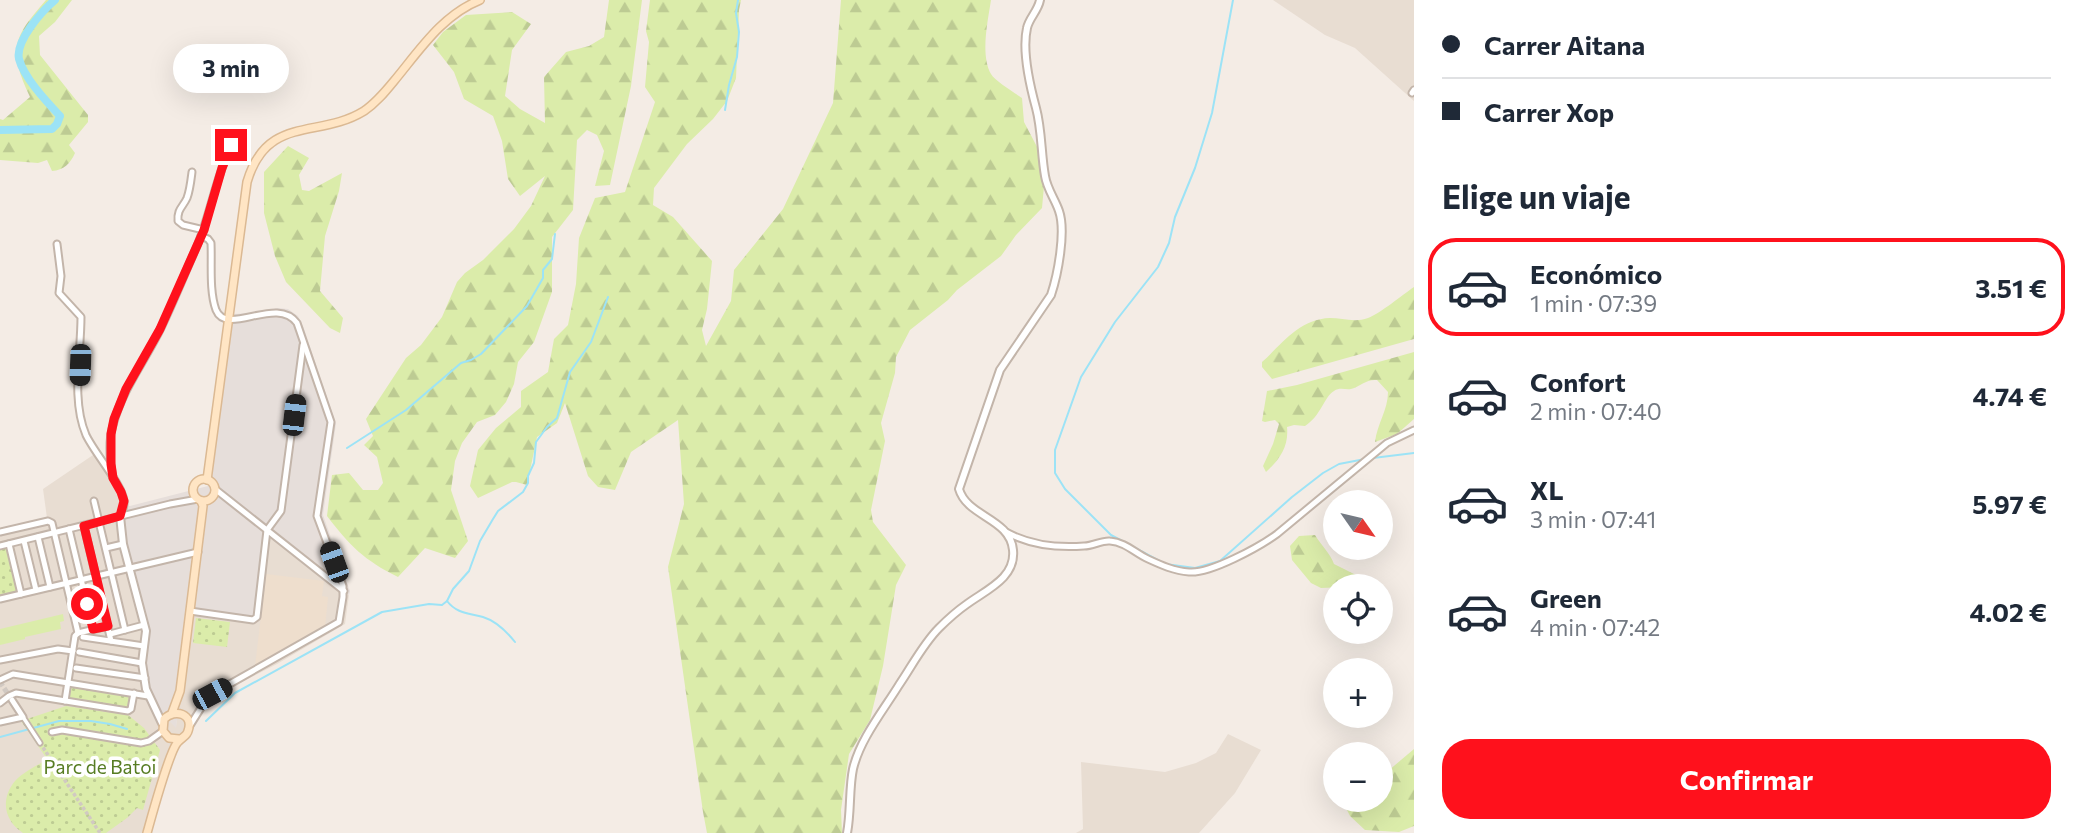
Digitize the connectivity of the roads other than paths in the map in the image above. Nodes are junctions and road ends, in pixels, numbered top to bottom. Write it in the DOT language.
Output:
graph roads {
  1 [pos="480,0"];
  2 [pos="1040,0"];
  3 [pos="241,132"];
  4 [pos="192,172"];
  5 [pos="202,233"];
  6 [pos="57,244"];
  7 [pos="229,320"];
  8 [pos="303,343"];
  9 [pos="1414,430"];
  10 [pos="113,478"];
  11 [pos="206,478"];
  12 [pos="216,491"];
  13 [pos="199,500"];
  14 [pos="94,501"];
  15 [pos="120,516"];
  16 [pos="99,521"];
  17 [pos="84,526"];
  18 [pos="69,530"];
  19 [pos="267,530"];
  20 [pos="0,532"];
  21 [pos="1006,532"];
  22 [pos="54,533"];
  23 [pos="38,537"];
  24 [pos="24,541"];
  25 [pos="9,544"];
  26 [pos="123,544"];
  27 [pos="0,546"];
  28 [pos="106,548"];
  29 [pos="198,552"];
  30 [pos="129,567"];
  31 [pos="111,572"];
  32 [pos="96,576"];
  33 [pos="81,579"];
  34 [pos="66,583"];
  35 [pos="50,587"];
  36 [pos="36,590"];
  37 [pos="344,591"];
  38 [pos="21,594"];
  39 [pos="0,599"];
  40 [pos="190,611"];
  41 [pos="144,625"];
  42 [pos="108,626"];
  43 [pos="93,629"];
  44 [pos="125,630"];
  45 [pos="80,635"];
  46 [pos="111,638"];
  47 [pos="144,646"];
  48 [pos="76,652"];
  49 [pos="15,657"];
  50 [pos="0,660"];
  51 [pos="142,663"];
  52 [pos="76,668"];
  53 [pos="13,674"];
  54 [pos="145,678"];
  55 [pos="0,680"];
  56 [pos="68,683"];
  57 [pos="180,691"];
  58 [pos="134,693"];
  59 [pos="146,695"];
  60 [pos="13,697"];
  61 [pos="65,701"];
  62 [pos="0,704"];
  63 [pos="153,704"];
  64 [pos="171,714"];
  65 [pos="23,717"];
  66 [pos="187,721"];
  67 [pos="0,722"];
  68 [pos="163,727"];
  69 [pos="52,732"];
  70 [pos="169,738"];
  71 [pos="179,739"];
  72 [pos="40,743"];
  73 [pos="170,758"];
  74 [pos="147,833"];
  75 [pos="847,833"];
  1 -- 7 [label="main road"];
  2 -- 21 [label="street"];
  3 -- 5 [label="street"];
  4 -- 5 [label="street"];
  5 -- 7 [label="street"];
  5 -- 10 [label="street"];
  6 -- 10 [label="street"];
  7 -- 8 [label="street"];
  7 -- 11 [label="main road"];
  8 -- 19 [label="street"];
  8 -- 37 [label="street"];
  9 -- 21 [label="street"];
  10 -- 15 [label="street"];
  11 -- 12 [label="main road"];
  11 -- 13 [label="main road"];
  12 -- 13 [label="main road"];
  12 -- 19 [label="street"];
  13 -- 15 [label="street"];
  13 -- 29 [label="main road"];
  14 -- 16 [label="street"];
  15 -- 16 [label="street"];
  15 -- 26 [label="street"];
  16 -- 17 [label="street"];
  16 -- 28 [label="street"];
  17 -- 18 [label="street"];
  17 -- 32 [label="street"];
  18 -- 22 [label="street"];
  18 -- 33 [label="street"];
  19 -- 37 [label="street"];
  19 -- 40 [label="street"];
  20 -- 22 [label="street"];
  21 -- 75 [label="street"];
  22 -- 23 [label="street"];
  22 -- 34 [label="street"];
  23 -- 24 [label="street"];
  23 -- 35 [label="street"];
  24 -- 25 [label="street"];
  24 -- 36 [label="street"];
  25 -- 27 [label="street"];
  25 -- 38 [label="street"];
  26 -- 28 [label="street"];
  26 -- 30 [label="street"];
  28 -- 31 [label="street"];
  29 -- 30 [label="street"];
  29 -- 40 [label="main road"];
  30 -- 31 [label="street"];
  30 -- 41 [label="street"];
  31 -- 32 [label="street"];
  31 -- 44 [label="street"];
  32 -- 33 [label="street"];
  32 -- 42 [label="street"];
  33 -- 34 [label="street"];
  33 -- 43 [label="street"];
  34 -- 35 [label="street"];
  34 -- 45 [label="street"];
  35 -- 36 [label="street"];
  36 -- 38 [label="street"];
  37 -- 66 [label="street"];
  38 -- 39 [label="street"];
  40 -- 57 [label="main road"];
  41 -- 44 [label="street"];
  41 -- 47 [label="street"];
  42 -- 43 [label="street"];
  42 -- 46 [label="street"];
  43 -- 45 [label="street"];
  44 -- 46 [label="street"];
  45 -- 46 [label="street"];
  45 -- 48 [label="street"];
  46 -- 47 [label="street"];
  47 -- 51 [label="street"];
  48 -- 49 [label="street"];
  48 -- 51 [label="street"];
  48 -- 56 [label="street"];
  49 -- 50 [label="street"];
  49 -- 53 [label="street"];
  51 -- 54 [label="street"];
  52 -- 54 [label="street"];
  53 -- 55 [label="street"];
  53 -- 56 [label="street"];
  54 -- 59 [label="street"];
  56 -- 58 [label="street"];
  56 -- 61 [label="street"];
  57 -- 64 [label="main road"];
  57 -- 66 [label="main road"];
  58 -- 59 [label="street"];
  58 -- 61 [label="street"];
  59 -- 63 [label="street"];
  60 -- 61 [label="street"];
  60 -- 62 [label="street"];
  60 -- 65 [label="street"];
  63 -- 64 [label="street"];
  63 -- 68 [label="street"];
  64 -- 66 [label="main road"];
  64 -- 68 [label="main road"];
  65 -- 67 [label="street"];
  65 -- 72 [label="street"];
  66 -- 71 [label="main road"];
  68 -- 69 [label="street"];
  68 -- 70 [label="main road"];
  70 -- 71 [label="main road"];
  70 -- 73 [label="main road"];
  71 -- 73 [label="main road"];
  73 -- 74 [label="main road"];
}
